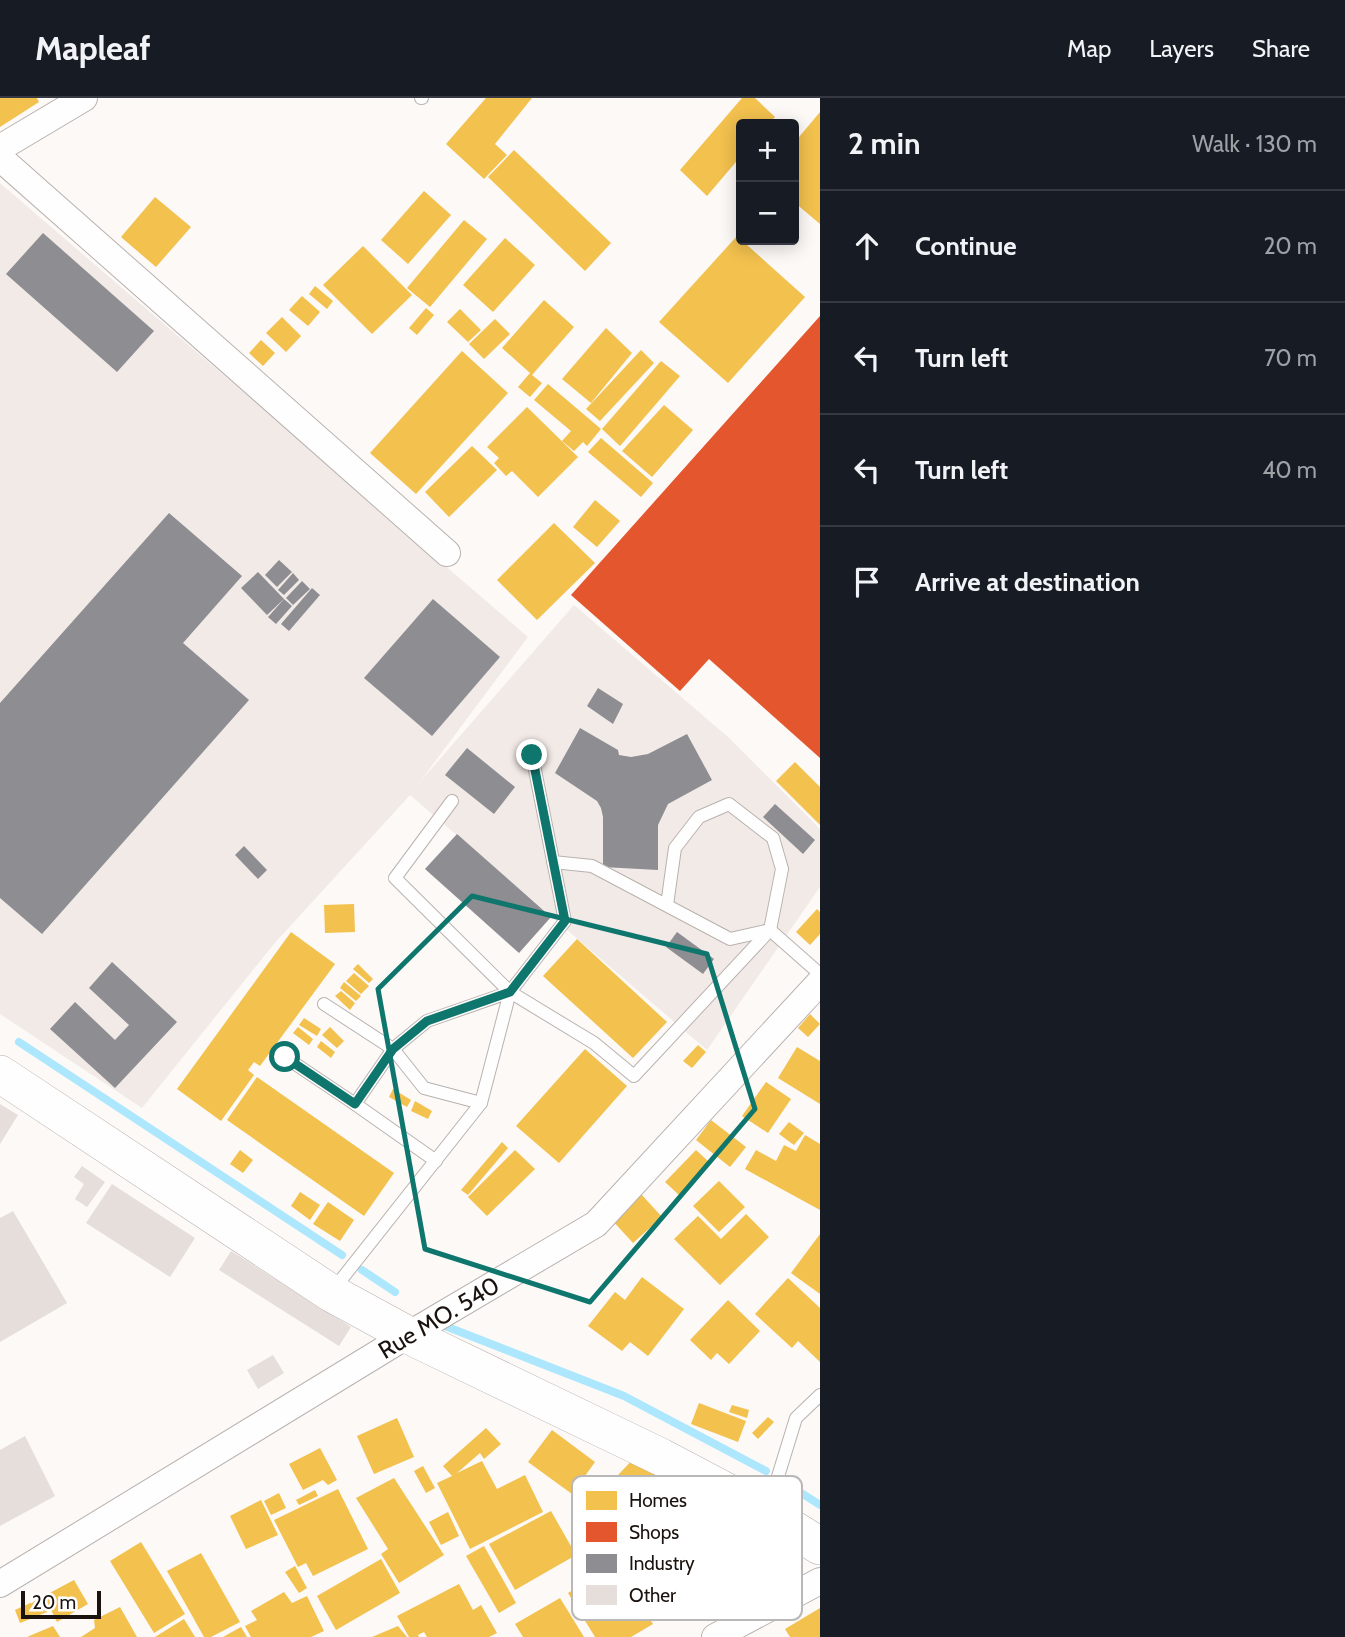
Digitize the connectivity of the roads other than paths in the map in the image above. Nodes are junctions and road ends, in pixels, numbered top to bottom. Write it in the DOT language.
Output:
graph roads {
  1 [pos="84,98"];
  2 [pos="0,148"];
  3 [pos="0,158"];
  4 [pos="447,553"];
  5 [pos="532,755"];
  6 [pos="452,801"];
  7 [pos="553,862"];
  8 [pos="667,905"];
  9 [pos="769,930"];
  10 [pos="820,974"];
  11 [pos="820,982"];
  12 [pos="510,992"];
  13 [pos="324,1004"];
  14 [pos="393,1049"];
  15 [pos="285,1057"];
  16 [pos="0,1074"];
  17 [pos="481,1103"];
  18 [pos="355,1104"];
  19 [pos="436,1161"];
  20 [pos="331,1293"];
  21 [pos="408,1335"];
  22 [pos="820,1395"];
  23 [pos="697,1476"];
  24 [pos="778,1476"];
  25 [pos="802,1535"];
  26 [pos="820,1546"];
  27 [pos="820,1581"];
  28 [pos="0,1584"];
  29 [pos="802,1591"];
  30 [pos="747,1620"];
  31 [pos="715,1637"];
  1 -- 2 [label="street"];
  3 -- 4 [label="street"];
  5 -- 7 [label="lane"];
  6 -- 12 [label="lane"];
  7 -- 8 [label="lane"];
  7 -- 12 [label="lane"];
  8 -- 9 [label="lane"];
  8 -- 9 [label="lane"];
  9 -- 10 [label="lane"];
  9 -- 12 [label="lane"];
  11 -- 21 [label="street, Rue MO. 540"];
  12 -- 14 [label="lane"];
  12 -- 17 [label="lane"];
  13 -- 14 [label="lane"];
  14 -- 17 [label="lane"];
  14 -- 18 [label="lane"];
  15 -- 18 [label="lane"];
  16 -- 20 [label="street"];
  17 -- 19 [label="lane"];
  18 -- 19 [label="lane"];
  19 -- 20 [label="lane"];
  20 -- 21 [label="street"];
  21 -- 23 [label="street"];
  21 -- 28 [label="street, Rue MO. 540"];
  22 -- 24 [label="lane"];
  25 -- 26 [label="street"];
  27 -- 29 [label="street"];
  30 -- 31 [label="street"];
}
